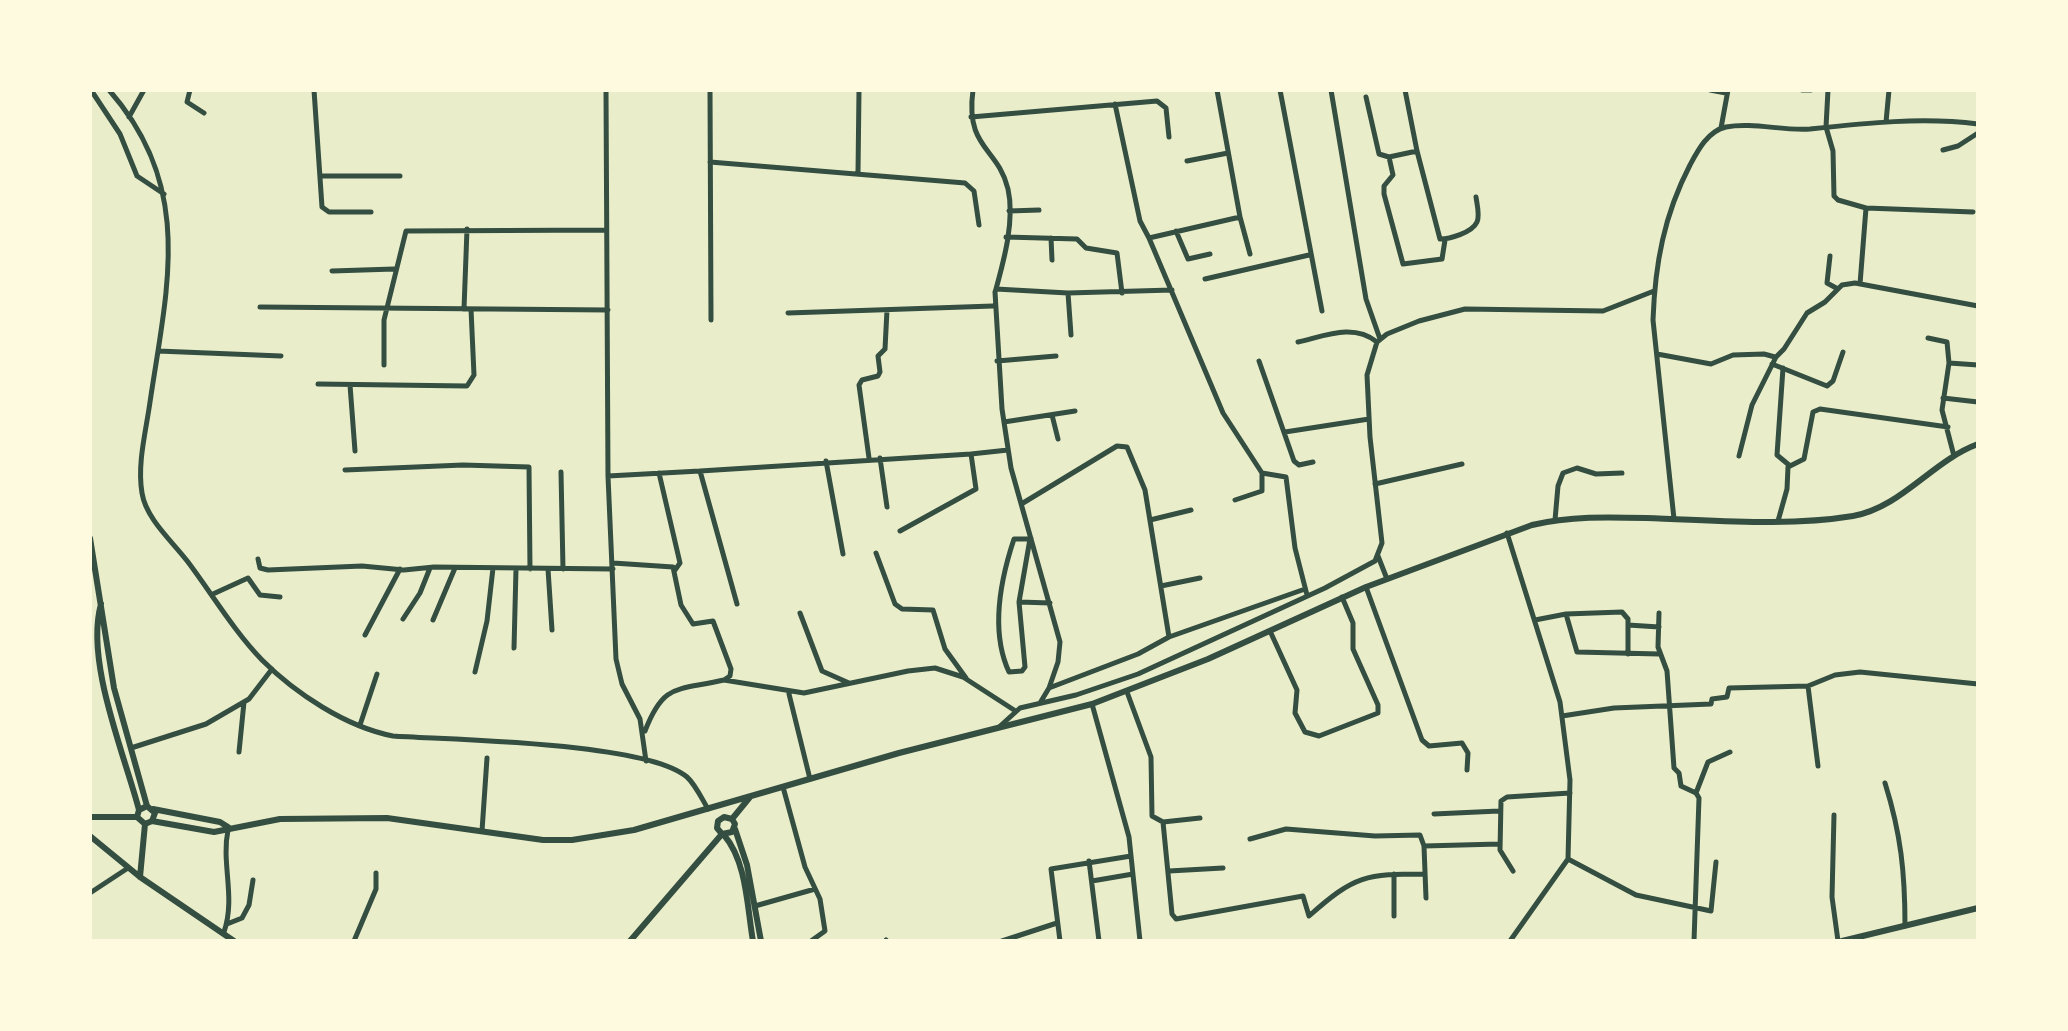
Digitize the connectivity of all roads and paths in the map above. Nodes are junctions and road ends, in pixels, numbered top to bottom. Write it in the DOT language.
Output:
graph roads {
  1 [pos="91,90"];
  2 [pos="109,90"];
  3 [pos="144,90"];
  4 [pos="190,90"];
  5 [pos="314,90"];
  6 [pos="606,90"];
  7 [pos="710,90"];
  8 [pos="859,90"];
  9 [pos="973,90"];
  10 [pos="1120,90"];
  11 [pos="1217,90"];
  12 [pos="1280,90"];
  13 [pos="1331,90"];
  14 [pos="1405,90"];
  15 [pos="1710,90"];
  16 [pos="1802,90"];
  17 [pos="1811,90"];
  18 [pos="1828,90"];
  19 [pos="1890,90"];
  20 [pos="1728,92"];
  21 [pos="1366,97"];
  22 [pos="99,101"];
  23 [pos="90,102"];
  24 [pos="1118,104"];
  25 [pos="204,113"];
  26 [pos="129,117"];
  27 [pos="971,118"];
  28 [pos="1886,122"];
  29 [pos="1978,124"];
  30 [pos="1826,127"];
  31 [pos="1721,128"];
  32 [pos="1978,132"];
  33 [pos="1169,137"];
  34 [pos="1943,150"];
  35 [pos="1416,151"];
  36 [pos="1228,154"];
  37 [pos="1389,157"];
  38 [pos="1187,160"];
  39 [pos="710,162"];
  40 [pos="858,173"];
  41 [pos="320,176"];
  42 [pos="400,176"];
  43 [pos="164,194"];
  44 [pos="1476,197"];
  45 [pos="1866,208"];
  46 [pos="1039,210"];
  47 [pos="1009,211"];
  48 [pos="371,212"];
  49 [pos="1973,212"];
  50 [pos="1240,217"];
  51 [pos="979,225"];
  52 [pos="467,229"];
  53 [pos="606,230"];
  54 [pos="1176,231"];
  55 [pos="1006,237"];
  56 [pos="1051,238"];
  57 [pos="1149,238"];
  58 [pos="1446,240"];
  59 [pos="1210,254"];
  60 [pos="1250,254"];
  61 [pos="1310,255"];
  62 [pos="1830,256"];
  63 [pos="1052,260"];
  64 [pos="394,269"];
  65 [pos="332,271"];
  66 [pos="1205,279"];
  67 [pos="1860,284"];
  68 [pos="1838,288"];
  69 [pos="996,289"];
  70 [pos="1172,290"];
  71 [pos="1654,291"];
  72 [pos="1068,292"];
  73 [pos="1122,293"];
  74 [pos="389,306"];
  75 [pos="994,306"];
  76 [pos="1978,306"];
  77 [pos="260,307"];
  78 [pos="467,309"];
  79 [pos="608,310"];
  80 [pos="888,310"];
  81 [pos="1322,311"];
  82 [pos="788,313"];
  83 [pos="711,320"];
  84 [pos="1070,335"];
  85 [pos="1928,338"];
  86 [pos="1378,341"];
  87 [pos="1298,342"];
  88 [pos="158,351"];
  89 [pos="1843,352"];
  90 [pos="1657,354"];
  91 [pos="281,356"];
  92 [pos="1056,356"];
  93 [pos="997,361"];
  94 [pos="1774,361"];
  95 [pos="1259,362"];
  96 [pos="1949,363"];
  97 [pos="384,365"];
  98 [pos="1978,365"];
  99 [pos="1783,368"];
  100 [pos="318,384"];
  101 [pos="350,384"];
  102 [pos="1942,398"];
  103 [pos="1978,402"];
  104 [pos="1074,411"];
  105 [pos="1052,415"];
  106 [pos="1369,419"];
  107 [pos="1004,422"];
  108 [pos="1948,427"];
  109 [pos="1285,432"];
  110 [pos="1058,439"];
  111 [pos="1978,444"];
  112 [pos="1008,450"];
  113 [pos="355,452"];
  114 [pos="972,454"];
  115 [pos="1738,456"];
  116 [pos="1954,456"];
  117 [pos="870,458"];
  118 [pos="880,458"];
  119 [pos="826,461"];
  120 [pos="1313,462"];
  121 [pos="1462,464"];
  122 [pos="1789,465"];
  123 [pos="345,470"];
  124 [pos="700,471"];
  125 [pos="561,472"];
  126 [pos="658,473"];
  127 [pos="1262,473"];
  128 [pos="1622,473"];
  129 [pos="608,476"];
  130 [pos="1375,484"];
  131 [pos="1236,500"];
  132 [pos="1022,504"];
  133 [pos="886,507"];
  134 [pos="1192,510"];
  135 [pos="1674,519"];
  136 [pos="1150,520"];
  137 [pos="1555,520"];
  138 [pos="1778,521"];
  139 [pos="900,531"];
  140 [pos="1507,533"];
  141 [pos="1031,536"];
  142 [pos="90,538"];
  143 [pos="843,554"];
  144 [pos="876,554"];
  145 [pos="1378,556"];
  146 [pos="258,558"];
  147 [pos="613,566"];
  148 [pos="430,568"];
  149 [pos="455,568"];
  150 [pos="493,568"];
  151 [pos="516,569"];
  152 [pos="530,569"];
  153 [pos="548,569"];
  154 [pos="563,569"];
  155 [pos="400,570"];
  156 [pos="675,570"];
  157 [pos="1200,578"];
  158 [pos="1387,579"];
  159 [pos="1161,586"];
  160 [pos="1366,587"];
  161 [pos="1306,592"];
  162 [pos="212,594"];
  163 [pos="90,596"];
  164 [pos="280,597"];
  165 [pos="101,598"];
  166 [pos="1342,598"];
  167 [pos="1018,602"];
  168 [pos="1052,603"];
  169 [pos="737,604"];
  170 [pos="800,613"];
  171 [pos="1659,613"];
  172 [pos="1566,614"];
  173 [pos="403,619"];
  174 [pos="434,620"];
  175 [pos="1535,620"];
  176 [pos="1628,625"];
  177 [pos="1659,627"];
  178 [pos="552,630"];
  179 [pos="1269,630"];
  180 [pos="365,636"];
  181 [pos="1169,637"];
  182 [pos="514,648"];
  183 [pos="1628,654"];
  184 [pos="1659,654"];
  185 [pos="272,669"];
  186 [pos="475,672"];
  187 [pos="377,674"];
  188 [pos="724,680"];
  189 [pos="968,680"];
  190 [pos="851,684"];
  191 [pos="1978,684"];
  192 [pos="1808,686"];
  193 [pos="1049,688"];
  194 [pos="789,692"];
  195 [pos="1127,692"];
  196 [pos="244,702"];
  197 [pos="1040,703"];
  198 [pos="1092,704"];
  199 [pos="1668,706"];
  200 [pos="1014,710"];
  201 [pos="1562,716"];
  202 [pos="360,726"];
  203 [pos="997,729"];
  204 [pos="644,734"];
  205 [pos="131,748"];
  206 [pos="239,752"];
  207 [pos="1730,752"];
  208 [pos="486,758"];
  209 [pos="646,761"];
  210 [pos="1818,766"];
  211 [pos="1467,770"];
  212 [pos="810,778"];
  213 [pos="1885,784"];
  214 [pos="783,787"];
  215 [pos="1570,792"];
  216 [pos="1696,792"];
  217 [pos="751,796"];
  218 [pos="708,809"];
  219 [pos="144,811"];
  220 [pos="1499,812"];
  221 [pos="1434,814"];
  222 [pos="1834,816"];
  223 [pos="90,817"];
  224 [pos="721,818"];
  225 [pos="732,818"];
  226 [pos="1200,818"];
  227 [pos="1163,822"];
  228 [pos="149,823"];
  229 [pos="229,827"];
  230 [pos="735,828"];
  231 [pos="482,831"];
  232 [pos="723,834"];
  233 [pos="90,836"];
  234 [pos="1250,839"];
  235 [pos="1499,844"];
  236 [pos="1424,846"];
  237 [pos="1132,856"];
  238 [pos="1568,859"];
  239 [pos="1090,862"];
  240 [pos="1716,862"];
  241 [pos="128,868"];
  242 [pos="1223,868"];
  243 [pos="1513,870"];
  244 [pos="1169,871"];
  245 [pos="376,873"];
  246 [pos="1134,874"];
  247 [pos="1394,874"];
  248 [pos="1426,874"];
  249 [pos="140,877"];
  250 [pos="253,880"];
  251 [pos="1092,880"];
  252 [pos="815,889"];
  253 [pos="90,892"];
  254 [pos="1426,898"];
  255 [pos="755,906"];
  256 [pos="1978,908"];
  257 [pos="1696,909"];
  258 [pos="1394,916"];
  259 [pos="1057,924"];
  260 [pos="1904,926"];
  261 [pos="225,928"];
  262 [pos="1022,938"];
  263 [pos="234,941"];
  264 [pos="354,941"];
  265 [pos="630,941"];
  266 [pos="753,941"];
  267 [pos="761,941"];
  268 [pos="811,941"];
  269 [pos="1002,941"];
  270 [pos="1060,941"];
  271 [pos="1099,941"];
  272 [pos="1140,941"];
  273 [pos="1510,941"];
  274 [pos="1694,941"];
  275 [pos="1840,941"];
  1 -- 22 [label="street"];
  2 -- 26 [label="street"];
  3 -- 26 [label="street"];
  4 -- 25 [label="street"];
  5 -- 41 [label="street"];
  6 -- 53 [label="street"];
  7 -- 39 [label="street"];
  8 -- 40 [label="street"];
  9 -- 27 [label="street"];
  10 -- 24 [label="street"];
  11 -- 36 [label="street"];
  12 -- 61 [label="street"];
  13 -- 86 [label="street"];
  14 -- 35 [label="street"];
  15 -- 20 [label="street"];
  16 -- 17 [label="street"];
  18 -- 30 [label="street"];
  19 -- 28 [label="street"];
  20 -- 31 [label="street"];
  21 -- 37 [label="street"];
  22 -- 23 [label="street"];
  22 -- 43 [label="street"];
  24 -- 27 [label="street"];
  24 -- 33 [label="street"];
  24 -- 57 [label="street"];
  26 -- 43 [label="street"];
  27 -- 47 [label="street"];
  28 -- 29 [label="street"];
  28 -- 30 [label="street"];
  30 -- 31 [label="street"];
  30 -- 45 [label="street"];
  31 -- 71 [label="street"];
  32 -- 34 [label="street"];
  35 -- 37 [label="street"];
  35 -- 58 [label="street"];
  36 -- 38 [label="street"];
  36 -- 50 [label="street"];
  37 -- 58 [label="street"];
  39 -- 40 [label="street"];
  39 -- 83 [label="street"];
  40 -- 51 [label="street"];
  41 -- 42 [label="street"];
  41 -- 48 [label="street"];
  43 -- 88 [label="street"];
  44 -- 58 [label="street"];
  45 -- 49 [label="street"];
  45 -- 67 [label="street"];
  46 -- 47 [label="street"];
  47 -- 55 [label="street"];
  50 -- 54 [label="street"];
  50 -- 60 [label="street"];
  52 -- 53 [label="street"];
  52 -- 64 [label="street"];
  52 -- 78 [label="street"];
  53 -- 79 [label="street"];
  54 -- 57 [label="street"];
  54 -- 59 [label="street"];
  55 -- 56 [label="street"];
  55 -- 69 [label="street"];
  56 -- 63 [label="street"];
  56 -- 73 [label="street"];
  57 -- 70 [label="street"];
  61 -- 66 [label="street"];
  61 -- 81 [label="street"];
  62 -- 68 [label="street"];
  64 -- 65 [label="street"];
  64 -- 74 [label="street"];
  67 -- 68 [label="street"];
  67 -- 76 [label="street"];
  68 -- 94 [label="street"];
  69 -- 72 [label="street"];
  69 -- 75 [label="street"];
  70 -- 73 [label="street"];
  70 -- 127 [label="street"];
  71 -- 86 [label="street"];
  71 -- 90 [label="street"];
  72 -- 73 [label="street"];
  72 -- 84 [label="street"];
  74 -- 77 [label="street"];
  74 -- 78 [label="street"];
  74 -- 97 [label="street"];
  75 -- 80 [label="street"];
  75 -- 93 [label="street"];
  78 -- 79 [label="street"];
  78 -- 101 [label="street"];
  79 -- 129 [label="street"];
  80 -- 82 [label="street"];
  80 -- 117 [label="street"];
  85 -- 96 [label="street"];
  86 -- 87 [label="street"];
  86 -- 106 [label="street"];
  88 -- 91 [label="street"];
  88 -- 162 [label="street"];
  89 -- 99 [label="street"];
  90 -- 94 [label="street"];
  90 -- 135 [label="street"];
  92 -- 93 [label="street"];
  93 -- 107 [label="street"];
  94 -- 99 [label="street"];
  94 -- 115 [label="street"];
  95 -- 109 [label="street"];
  96 -- 98 [label="street"];
  96 -- 102 [label="street"];
  99 -- 122 [label="street"];
  100 -- 101 [label="street"];
  101 -- 113 [label="street"];
  102 -- 103 [label="street"];
  102 -- 108 [label="street"];
  104 -- 105 [label="street"];
  105 -- 107 [label="street"];
  105 -- 110 [label="street"];
  106 -- 109 [label="street"];
  106 -- 130 [label="street"];
  107 -- 112 [label="street"];
  108 -- 116 [label="street"];
  108 -- 122 [label="street"];
  109 -- 120 [label="street"];
  111 -- 116 [label="street"];
  112 -- 114 [label="street"];
  112 -- 132 [label="street"];
  114 -- 118 [label="street"];
  114 -- 139 [label="street"];
  116 -- 138 [label="street"];
  117 -- 118 [label="street"];
  117 -- 119 [label="street"];
  118 -- 133 [label="street"];
  119 -- 124 [label="street"];
  119 -- 143 [label="street"];
  121 -- 130 [label="street"];
  122 -- 138 [label="street"];
  123 -- 152 [label="street"];
  124 -- 126 [label="street"];
  124 -- 169 [label="street"];
  125 -- 154 [label="street"];
  126 -- 129 [label="street"];
  126 -- 156 [label="street"];
  127 -- 131 [label="street"];
  127 -- 161 [label="street"];
  128 -- 137 [label="street"];
  129 -- 147 [label="street"];
  130 -- 145 [label="street"];
  132 -- 136 [label="street"];
  132 -- 141 [label="street"];
  134 -- 136 [label="street"];
  135 -- 137 [label="street"];
  135 -- 138 [label="street"];
  136 -- 159 [label="street"];
  137 -- 140 [label="street"];
  140 -- 158 [label="street"];
  140 -- 175 [label="street"];
  141 -- 167 [label="street"];
  141 -- 167 [label="street"];
  141 -- 168 [label="street"];
  142 -- 165 [label="street"];
  144 -- 189 [label="street"];
  145 -- 158 [label="street"];
  145 -- 161 [label="street"];
  146 -- 155 [label="street"];
  147 -- 154 [label="street"];
  147 -- 156 [label="street"];
  147 -- 204 [label="street"];
  148 -- 149 [label="street"];
  148 -- 155 [label="street"];
  148 -- 173 [label="street"];
  149 -- 150 [label="street"];
  149 -- 174 [label="street"];
  150 -- 151 [label="street"];
  150 -- 186 [label="street"];
  151 -- 152 [label="street"];
  151 -- 182 [label="street"];
  152 -- 153 [label="street"];
  153 -- 154 [label="street"];
  153 -- 178 [label="street"];
  155 -- 180 [label="street"];
  156 -- 188 [label="street"];
  157 -- 159 [label="street"];
  158 -- 160 [label="street"];
  159 -- 181 [label="street"];
  160 -- 166 [label="street"];
  160 -- 211 [label="street"];
  161 -- 181 [label="street"];
  161 -- 197 [label="street"];
  162 -- 164 [label="street"];
  162 -- 185 [label="street"];
  163 -- 165 [label="street"];
  165 -- 205 [label="street"];
  165 -- 219 [label="street"];
  166 -- 179 [label="street"];
  166 -- 179 [label="street"];
  167 -- 168 [label="street"];
  168 -- 193 [label="street"];
  170 -- 190 [label="street"];
  171 -- 177 [label="street"];
  172 -- 175 [label="street"];
  172 -- 176 [label="street"];
  172 -- 183 [label="street"];
  175 -- 201 [label="street"];
  176 -- 177 [label="street"];
  176 -- 183 [label="street"];
  177 -- 184 [label="street"];
  179 -- 195 [label="street"];
  181 -- 193 [label="street"];
  183 -- 184 [label="street"];
  184 -- 199 [label="street"];
  185 -- 196 [label="street"];
  185 -- 202 [label="street"];
  187 -- 202 [label="street"];
  188 -- 194 [label="street"];
  188 -- 204 [label="street"];
  189 -- 190 [label="street"];
  189 -- 200 [label="street"];
  190 -- 194 [label="street"];
  191 -- 192 [label="street"];
  192 -- 199 [label="street"];
  192 -- 210 [label="street"];
  193 -- 197 [label="street"];
  194 -- 212 [label="street"];
  195 -- 198 [label="street"];
  195 -- 227 [label="street"];
  196 -- 205 [label="street"];
  196 -- 206 [label="street"];
  197 -- 200 [label="street"];
  198 -- 203 [label="street"];
  198 -- 237 [label="street"];
  199 -- 201 [label="street"];
  199 -- 216 [label="street"];
  200 -- 203 [label="street"];
  201 -- 215 [label="street"];
  202 -- 209 [label="street"];
  203 -- 212 [label="street"];
  204 -- 209 [label="street"];
  205 -- 219 [label="street"];
  207 -- 216 [label="street"];
  208 -- 231 [label="street"];
  209 -- 218 [label="street"];
  212 -- 214 [label="street"];
  213 -- 260 [label="street"];
  214 -- 217 [label="street"];
  214 -- 252 [label="street"];
  215 -- 220 [label="street"];
  215 -- 238 [label="street"];
  216 -- 257 [label="street"];
  217 -- 218 [label="street"];
  217 -- 225 [label="street"];
  218 -- 224 [label="street"];
  218 -- 231 [label="street"];
  219 -- 223 [label="street"];
  219 -- 228 [label="street"];
  219 -- 228 [label="street"];
  219 -- 229 [label="street"];
  220 -- 221 [label="street"];
  220 -- 235 [label="street"];
  222 -- 275 [label="street"];
  224 -- 225 [label="street"];
  224 -- 232 [label="street"];
  225 -- 230 [label="street"];
  226 -- 227 [label="street"];
  227 -- 244 [label="street"];
  228 -- 229 [label="street"];
  228 -- 249 [label="street"];
  229 -- 231 [label="street"];
  229 -- 261 [label="street"];
  230 -- 232 [label="street"];
  230 -- 255 [label="street"];
  232 -- 265 [label="street"];
  232 -- 266 [label="street"];
  233 -- 241 [label="street"];
  234 -- 236 [label="street"];
  235 -- 236 [label="street"];
  235 -- 243 [label="street"];
  236 -- 248 [label="street"];
  237 -- 239 [label="street"];
  237 -- 246 [label="street"];
  238 -- 257 [label="street"];
  238 -- 273 [label="street"];
  239 -- 251 [label="street"];
  239 -- 259 [label="street"];
  240 -- 257 [label="street"];
  241 -- 249 [label="street"];
  241 -- 253 [label="street"];
  242 -- 244 [label="street"];
  244 -- 247 [label="street"];
  245 -- 264 [label="street"];
  246 -- 251 [label="street"];
  246 -- 272 [label="street"];
  247 -- 248 [label="street"];
  247 -- 258 [label="street"];
  248 -- 254 [label="street"];
  249 -- 261 [label="street"];
  250 -- 261 [label="street"];
  251 -- 271 [label="street"];
  252 -- 255 [label="street"];
  252 -- 268 [label="street"];
  255 -- 267 [label="street"];
  256 -- 260 [label="street"];
  257 -- 274 [label="street"];
  259 -- 262 [label="street"];
  259 -- 270 [label="street"];
  260 -- 275 [label="street"];
  261 -- 263 [label="street"];
  262 -- 269 [label="street"];
}
